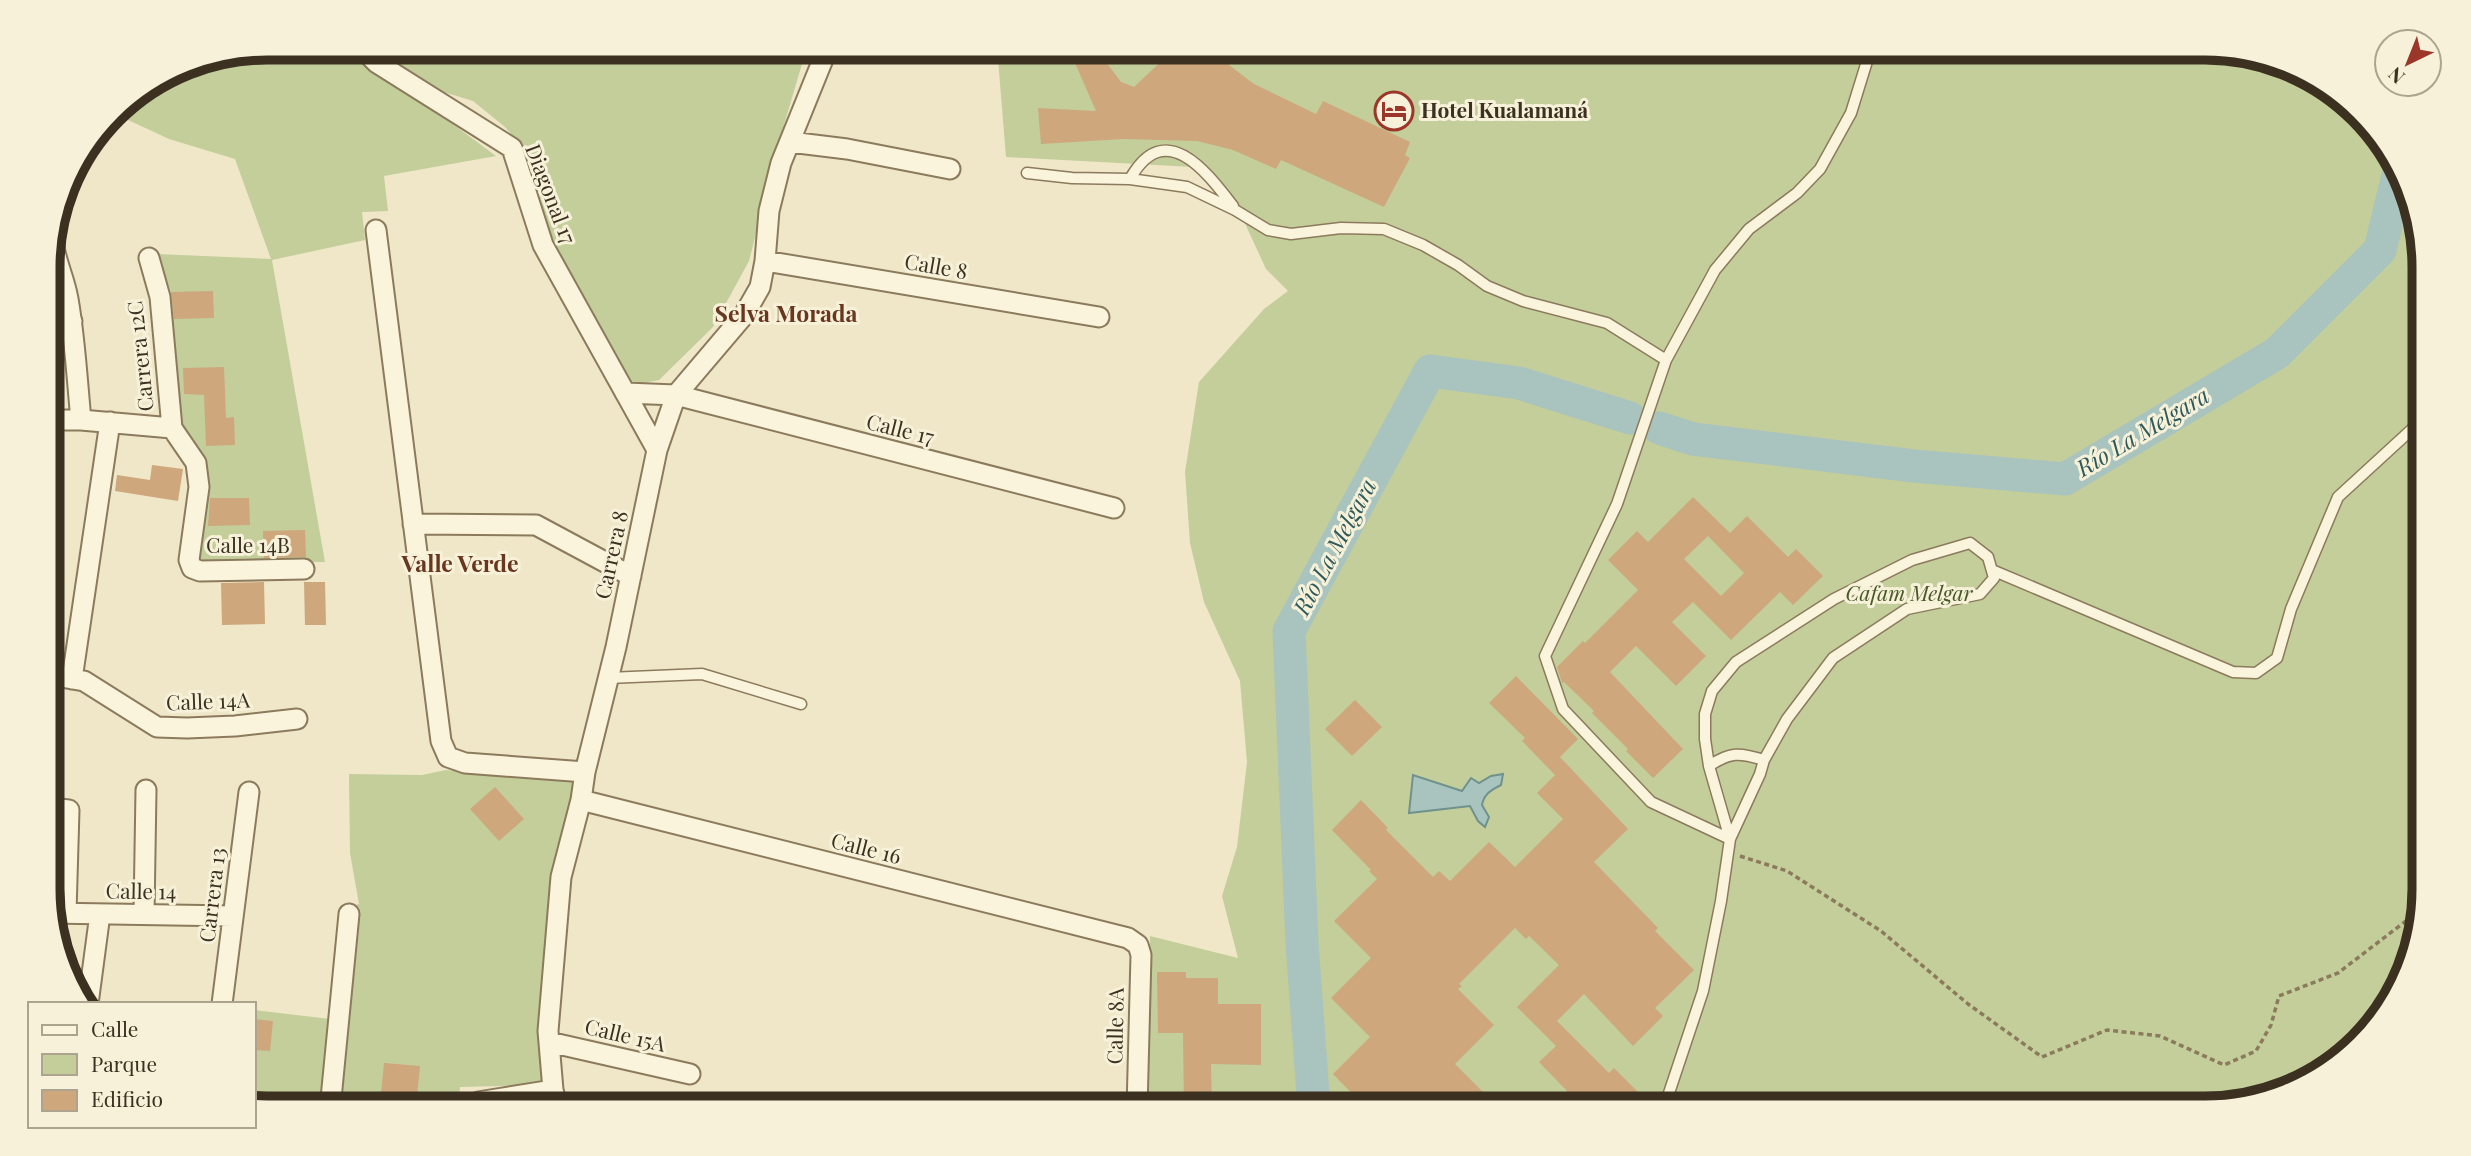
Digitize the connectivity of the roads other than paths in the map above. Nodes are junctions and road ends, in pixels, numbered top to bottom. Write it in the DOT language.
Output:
graph roads {
  1 [pos="374,60"];
  2 [pos="823,60"];
  3 [pos="1867,60"];
  4 [pos="790,142"];
  5 [pos="950,169"];
  6 [pos="1027,173"];
  7 [pos="1130,179"];
  8 [pos="1235,210"];
  9 [pos="376,230"];
  10 [pos="149,258"];
  11 [pos="765,261"];
  12 [pos="60,273"];
  13 [pos="1099,317"];
  14 [pos="60,320"];
  15 [pos="72,321"];
  16 [pos="1666,360"];
  17 [pos="625,393"];
  18 [pos="676,395"];
  19 [pos="60,420"];
  20 [pos="81,420"];
  21 [pos="110,422"];
  22 [pos="172,428"];
  23 [pos="2412,429"];
  24 [pos="657,450"];
  25 [pos="1114,508"];
  26 [pos="414,524"];
  27 [pos="192,568"];
  28 [pos="304,569"];
  29 [pos="1992,569"];
  30 [pos="631,576"];
  31 [pos="60,677"];
  32 [pos="608,678"];
  33 [pos="72,679"];
  34 [pos="801,704"];
  35 [pos="297,719"];
  36 [pos="1764,760"];
  37 [pos="1709,766"];
  38 [pos="585,772"];
  39 [pos="146,790"];
  40 [pos="249,792"];
  41 [pos="582,800"];
  42 [pos="1730,838"];
  43 [pos="61,913"];
  44 [pos="100,914"];
  45 [pos="144,914"];
  46 [pos="349,914"];
  47 [pos="233,916"];
  48 [pos="1138,945"];
  49 [pos="89,996"];
  50 [pos="222,1002"];
  51 [pos="549,1042"];
  52 [pos="690,1074"];
  53 [pos="331,1096"];
  54 [pos="555,1096"];
  55 [pos="1137,1096"];
  56 [pos="1668,1096"];
  1 -- 17 [label="street, Diagonal 17"];
  2 -- 4 [label="street, Carrera 8"];
  3 -- 16 [label="lane"];
  4 -- 5 [label="street"];
  4 -- 11 [label="street, Carrera 8"];
  6 -- 7 [label="lane"];
  7 -- 8 [label="lane"];
  7 -- 8 [label="lane"];
  8 -- 16 [label="lane"];
  9 -- 26 [label="street"];
  10 -- 22 [label="street, Carrera 12C"];
  11 -- 13 [label="street, Calle 8"];
  11 -- 18 [label="street, Carrera 8"];
  12 -- 15 [label="street"];
  14 -- 15 [label="street"];
  15 -- 20 [label="street"];
  16 -- 42 [label="lane"];
  17 -- 18 [label="street, Calle 17"];
  17 -- 24 [label="street, Diagonal 17"];
  18 -- 24 [label="street, Carrera 8"];
  18 -- 25 [label="street, Calle 17"];
  19 -- 20 [label="street"];
  20 -- 21 [label="street"];
  21 -- 22 [label="street"];
  21 -- 33 [label="street"];
  22 -- 27 [label="street, Carrera 12C"];
  23 -- 29 [label="lane"];
  24 -- 30 [label="street, Carrera 8"];
  26 -- 30 [label="street"];
  26 -- 38 [label="street"];
  27 -- 28 [label="street, Calle 14B"];
  29 -- 36 [label="lane"];
  29 -- 37 [label="lane"];
  30 -- 32 [label="street, Carrera 8"];
  31 -- 33 [label="street, Calle 14A"];
  32 -- 34 [label="lane"];
  32 -- 38 [label="street, Carrera 8"];
  33 -- 35 [label="street, Calle 14A"];
  36 -- 37 [label="lane"];
  36 -- 42 [label="lane"];
  37 -- 42 [label="lane"];
  38 -- 41 [label="street, Carrera 8"];
  39 -- 45 [label="street"];
  40 -- 47 [label="street, Carrera 13"];
  41 -- 48 [label="street, Calle 16"];
  41 -- 51 [label="street, Carrera 8"];
  42 -- 56 [label="lane"];
  43 -- 44 [label="street, Calle 14"];
  44 -- 45 [label="street, Calle 14"];
  44 -- 49 [label="street"];
  45 -- 47 [label="street, Calle 14"];
  46 -- 53 [label="street"];
  47 -- 50 [label="street, Carrera 13"];
  48 -- 55 [label="street, Calle 8A"];
  51 -- 52 [label="street, Calle 15A"];
  51 -- 54 [label="street, Carrera 8"];
}
